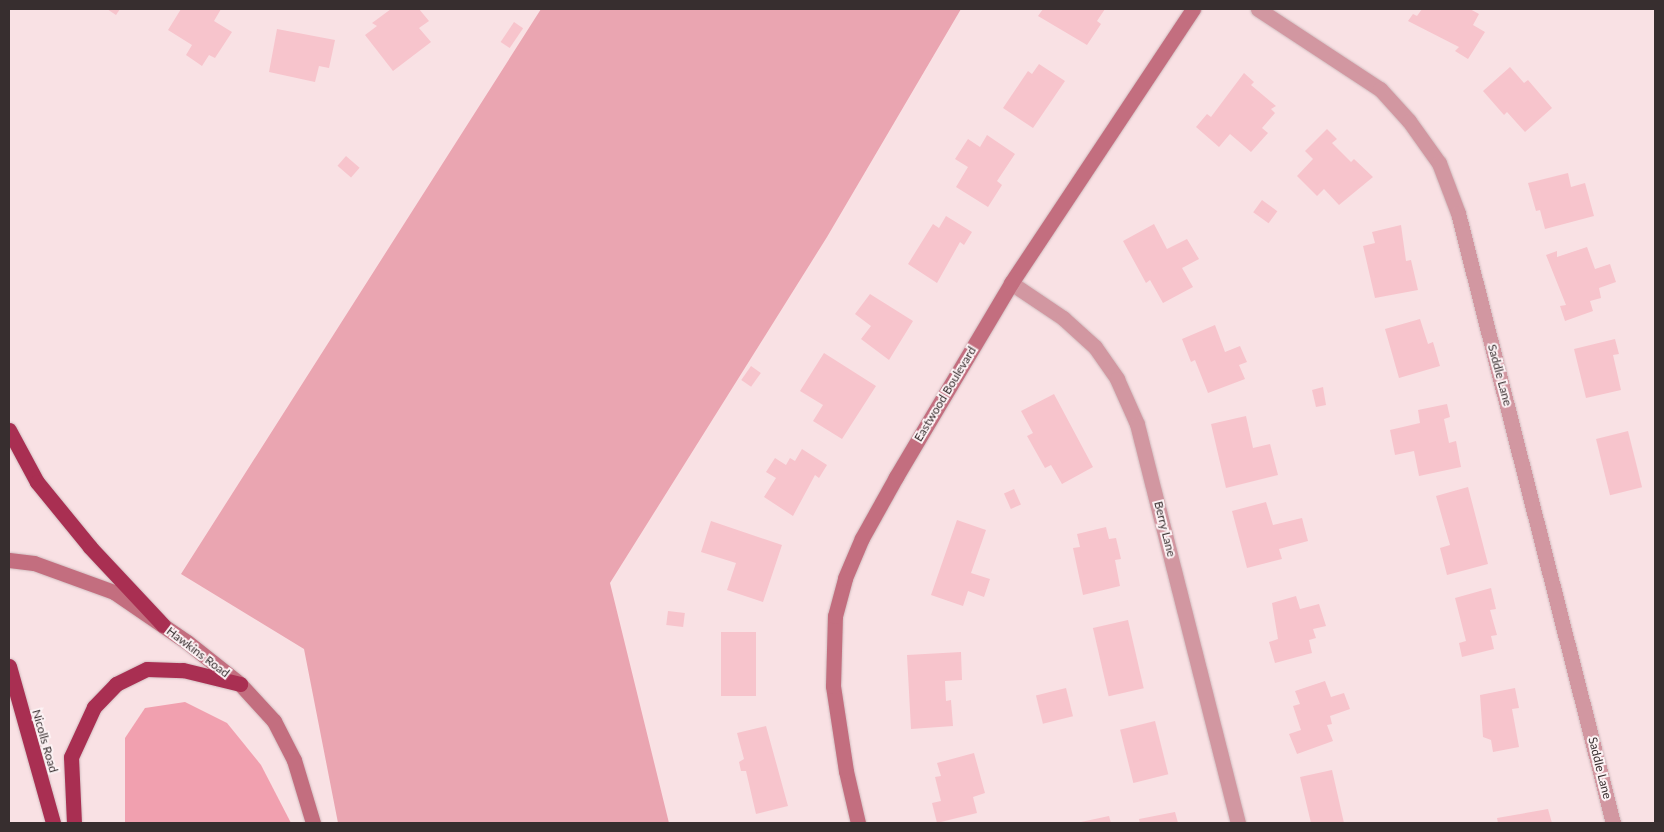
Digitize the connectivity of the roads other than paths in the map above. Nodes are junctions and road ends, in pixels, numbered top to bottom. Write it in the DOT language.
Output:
graph roads {
  1 [pos="1193,9"];
  2 [pos="1258,9"];
  3 [pos="1010,283"];
  4 [pos="9,430"];
  5 [pos="9,560"];
  6 [pos="163,626"];
  7 [pos="9,666"];
  8 [pos="240,684"];
  9 [pos="53,823"];
  10 [pos="74,823"];
  11 [pos="313,823"];
  12 [pos="858,823"];
  13 [pos="1238,823"];
  14 [pos="1614,823"];
  1 -- 3 [label="street, Eastwood Boulevard"];
  2 -- 14 [label="street, Saddle Lane"];
  3 -- 12 [label="street, Eastwood Boulevard"];
  3 -- 13 [label="street, Berry Lane"];
  4 -- 6 [label="highway"];
  5 -- 6 [label="street, Hawkins Road"];
  6 -- 8 [label="street, Hawkins Road"];
  7 -- 9 [label="highway, Nicolls Road"];
  8 -- 10 [label="highway"];
  8 -- 11 [label="street, Hawkins Road"];
}
